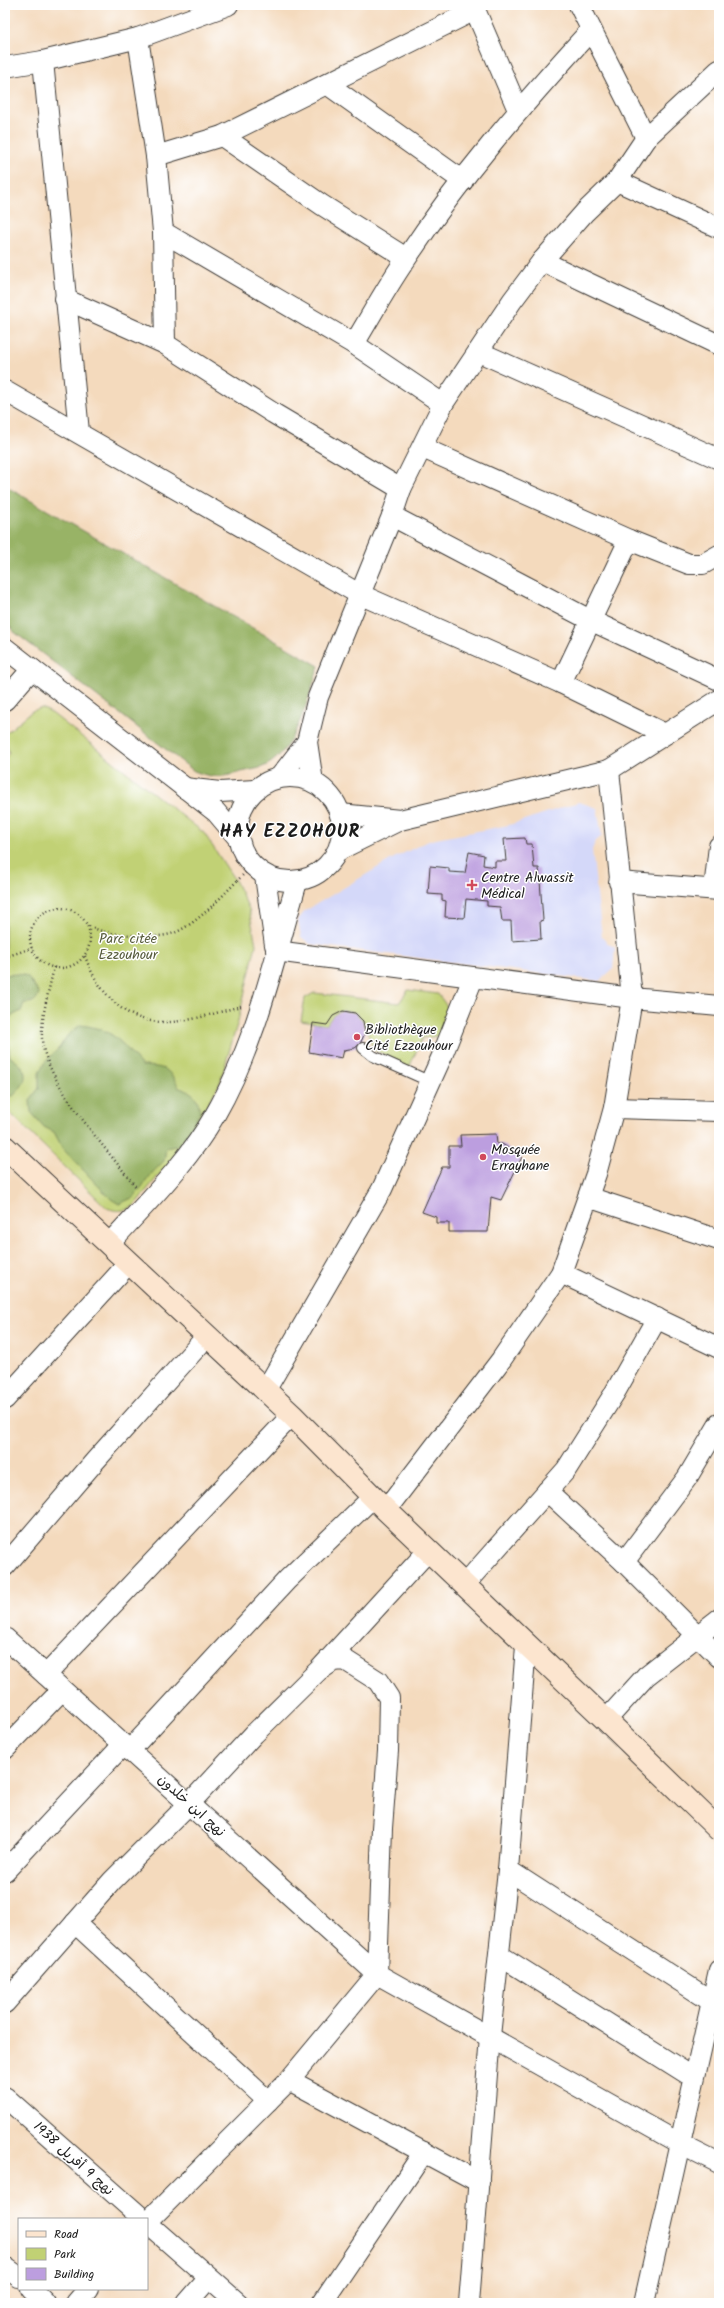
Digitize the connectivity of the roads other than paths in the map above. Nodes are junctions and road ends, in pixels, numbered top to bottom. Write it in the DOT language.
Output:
graph roads {
  1 [pos="228,5"];
  2 [pos="579,5"];
  3 [pos="474,7"];
  4 [pos="590,31"];
  5 [pos="138,38"];
  6 [pos="43,61"];
  7 [pos="5,66"];
  8 [pos="719,70"];
  9 [pos="326,84"];
  10 [pos="518,110"];
  11 [pos="222,136"];
  12 [pos="646,138"];
  13 [pos="156,156"];
  14 [pos="463,181"];
  15 [pos="617,181"];
  16 [pos="719,228"];
  17 [pos="163,232"];
  18 [pos="406,258"];
  19 [pos="542,261"];
  20 [pos="65,299"];
  21 [pos="165,344"];
  22 [pos="354,344"];
  23 [pos="719,345"];
  24 [pos="479,352"];
  25 [pos="5,391"];
  26 [pos="443,404"];
  27 [pos="78,432"];
  28 [pos="423,448"];
  29 [pos="719,459"];
  30 [pos="401,489"];
  31 [pos="392,516"];
  32 [pos="630,540"];
  33 [pos="719,555"];
  34 [pos="359,594"];
  35 [pos="592,621"];
  36 [pos="5,648"];
  37 [pos="32,669"];
  38 [pos="719,680"];
  39 [pos="560,683"];
  40 [pos="5,700"];
  41 [pos="719,700"];
  42 [pos="665,734"];
  43 [pos="307,742"];
  44 [pos="609,770"];
  45 [pos="279,778"];
  46 [pos="313,782"];
  47 [pos="184,788"];
  48 [pos="255,790"];
  49 [pos="340,814"];
  50 [pos="400,820"];
  51 [pos="238,838"];
  52 [pos="719,846"];
  53 [pos="338,850"];
  54 [pos="258,871"];
  55 [pos="298,882"];
  56 [pos="619,882"];
  57 [pos="716,890"];
  58 [pos="276,951"];
  59 [pos="473,978"];
  60 [pos="632,998"];
  61 [pos="719,1006"];
  62 [pos="363,1048"];
  63 [pos="431,1082"];
  64 [pos="614,1108"];
  65 [pos="719,1111"];
  66 [pos="5,1147"];
  67 [pos="588,1197"];
  68 [pos="719,1240"];
  69 [pos="109,1244"];
  70 [pos="128,1264"];
  71 [pos="561,1273"];
  72 [pos="657,1318"];
  73 [pos="207,1336"];
  74 [pos="719,1348"];
  75 [pos="265,1391"];
  76 [pos="5,1398"];
  77 [pos="292,1415"];
  78 [pos="719,1424"];
  79 [pos="713,1448"];
  80 [pos="547,1491"];
  81 [pos="379,1504"];
  82 [pos="428,1551"];
  83 [pos="624,1562"];
  84 [pos="5,1566"];
  85 [pos="464,1585"];
  86 [pos="719,1618"];
  87 [pos="697,1636"];
  88 [pos="5,1638"];
  89 [pos="526,1646"];
  90 [pos="719,1658"];
  91 [pos="319,1670"];
  92 [pos="46,1675"];
  93 [pos="62,1690"];
  94 [pos="606,1720"];
  95 [pos="126,1748"];
  96 [pos="5,1749"];
  97 [pos="190,1803"];
  98 [pos="719,1830"];
  99 [pos="508,1870"];
  100 [pos="5,1871"];
  101 [pos="75,1923"];
  102 [pos="499,1955"];
  103 [pos="719,1970"];
  104 [pos="377,1974"];
  105 [pos="711,2001"];
  106 [pos="5,2003"];
  107 [pos="490,2036"];
  108 [pos="694,2078"];
  109 [pos="289,2080"];
  110 [pos="5,2097"];
  111 [pos="268,2101"];
  112 [pos="678,2143"];
  113 [pos="424,2152"];
  114 [pos="719,2163"];
  115 [pos="479,2182"];
  116 [pos="142,2218"];
  117 [pos="148,2221"];
  118 [pos="148,2223"];
  119 [pos="5,2267"];
  120 [pos="18,2276"];
  121 [pos="209,2278"];
  122 [pos="32,2290"];
  123 [pos="87,2290"];
  124 [pos="46,2303"];
  125 [pos="76,2303"];
  126 [pos="187,2303"];
  127 [pos="238,2303"];
  128 [pos="322,2303"];
  129 [pos="469,2303"];
  130 [pos="644,2303"];
  1 -- 5 [label="street"];
  2 -- 4 [label="street"];
  3 -- 9 [label="street"];
  3 -- 10 [label="street"];
  4 -- 10 [label="street"];
  4 -- 12 [label="street"];
  5 -- 6 [label="street"];
  5 -- 13 [label="street"];
  6 -- 7 [label="street"];
  6 -- 20 [label="street"];
  8 -- 12 [label="street"];
  9 -- 11 [label="street"];
  9 -- 14 [label="street"];
  10 -- 14 [label="street"];
  11 -- 13 [label="street"];
  11 -- 18 [label="street"];
  12 -- 15 [label="street"];
  13 -- 17 [label="street"];
  14 -- 18 [label="street"];
  15 -- 16 [label="street"];
  15 -- 19 [label="street"];
  17 -- 21 [label="street"];
  17 -- 22 [label="street"];
  18 -- 22 [label="street"];
  19 -- 23 [label="street"];
  19 -- 24 [label="street"];
  20 -- 21 [label="street"];
  20 -- 27 [label="street"];
  21 -- 30 [label="street"];
  22 -- 26 [label="street"];
  24 -- 26 [label="street"];
  24 -- 29 [label="street"];
  25 -- 27 [label="street"];
  26 -- 28 [label="street"];
  27 -- 34 [label="street"];
  28 -- 30 [label="street"];
  28 -- 32 [label="street"];
  30 -- 31 [label="street"];
  31 -- 34 [label="street"];
  31 -- 35 [label="street"];
  32 -- 33 [label="street"];
  32 -- 35 [label="street"];
  34 -- 39 [label="street"];
  34 -- 43 [label="street"];
  35 -- 38 [label="street"];
  35 -- 39 [label="street"];
  36 -- 37 [label="street"];
  37 -- 40 [label="street"];
  37 -- 47 [label="street"];
  39 -- 42 [label="street"];
  41 -- 42 [label="street"];
  42 -- 44 [label="street"];
  43 -- 45 [label="street"];
  43 -- 46 [label="street"];
  44 -- 50 [label="street"];
  44 -- 56 [label="street"];
  45 -- 46 [label="street"];
  45 -- 48 [label="street"];
  46 -- 49 [label="street"];
  47 -- 48 [label="street"];
  47 -- 51 [label="street"];
  48 -- 51 [label="street"];
  49 -- 50 [label="street"];
  49 -- 53 [label="street"];
  50 -- 53 [label="street"];
  51 -- 54 [label="street"];
  52 -- 57 [label="street"];
  53 -- 55 [label="street"];
  54 -- 55 [label="street"];
  54 -- 58 [label="street"];
  55 -- 58 [label="street"];
  56 -- 57 [label="street"];
  56 -- 60 [label="street"];
  58 -- 59 [label="street"];
  58 -- 69 [label="street"];
  59 -- 60 [label="street"];
  59 -- 63 [label="street"];
  60 -- 61 [label="street"];
  60 -- 64 [label="street"];
  62 -- 63 [label="lane"];
  63 -- 75 [label="street"];
  64 -- 65 [label="street"];
  64 -- 67 [label="street"];
  66 -- 69 [label="street"];
  67 -- 68 [label="street"];
  67 -- 71 [label="street"];
  69 -- 70 [label="street"];
  70 -- 73 [label="street"];
  70 -- 76 [label="street"];
  71 -- 72 [label="street"];
  71 -- 81 [label="street"];
  72 -- 74 [label="street"];
  72 -- 80 [label="street"];
  73 -- 75 [label="street"];
  73 -- 84 [label="street"];
  75 -- 77 [label="street"];
  77 -- 81 [label="street"];
  77 -- 92 [label="street"];
  78 -- 79 [label="street"];
  79 -- 83 [label="street"];
  80 -- 83 [label="street"];
  80 -- 85 [label="street"];
  81 -- 82 [label="street"];
  81 -- 95 [label="street"];
  82 -- 85 [label="street"];
  82 -- 91 [label="street"];
  83 -- 87 [label="street"];
  85 -- 89 [label="street"];
  86 -- 87 [label="street"];
  87 -- 90 [label="street"];
  87 -- 94 [label="street"];
  88 -- 92 [label="street, نهج ابن خلدون"];
  89 -- 94 [label="street"];
  89 -- 99 [label="street"];
  91 -- 97 [label="street"];
  91 -- 104 [label="street"];
  92 -- 93 [label="street, نهج ابن خلدون"];
  93 -- 95 [label="street, نهج ابن خلدون"];
  93 -- 96 [label="street"];
  94 -- 98 [label="street"];
  95 -- 97 [label="street, نهج ابن خلدون"];
  95 -- 100 [label="street"];
  97 -- 101 [label="street"];
  97 -- 104 [label="street, نهج ابن خلدون"];
  99 -- 102 [label="street"];
  99 -- 105 [label="street"];
  101 -- 106 [label="street"];
  101 -- 111 [label="street"];
  102 -- 107 [label="street"];
  102 -- 108 [label="street"];
  103 -- 105 [label="street"];
  104 -- 107 [label="street, نهج ابن خلدون"];
  104 -- 109 [label="street"];
  105 -- 108 [label="street"];
  107 -- 112 [label="street, نهج ابن خلدون"];
  107 -- 115 [label="street"];
  108 -- 112 [label="street"];
  109 -- 111 [label="street"];
  109 -- 113 [label="street"];
  110 -- 116 [label="street, نهج 9 أفريل 1938"];
  111 -- 117 [label="street"];
  112 -- 114 [label="street, نهج ابن خلدون"];
  112 -- 130 [label="street"];
  113 -- 115 [label="street"];
  113 -- 128 [label="street"];
  115 -- 129 [label="street"];
  118 -- 121 [label="street"];
  119 -- 120 [label="street"];
  121 -- 126 [label="street"];
  121 -- 127 [label="street"];
  122 -- 124 [label="street"];
  123 -- 125 [label="street"];
}
